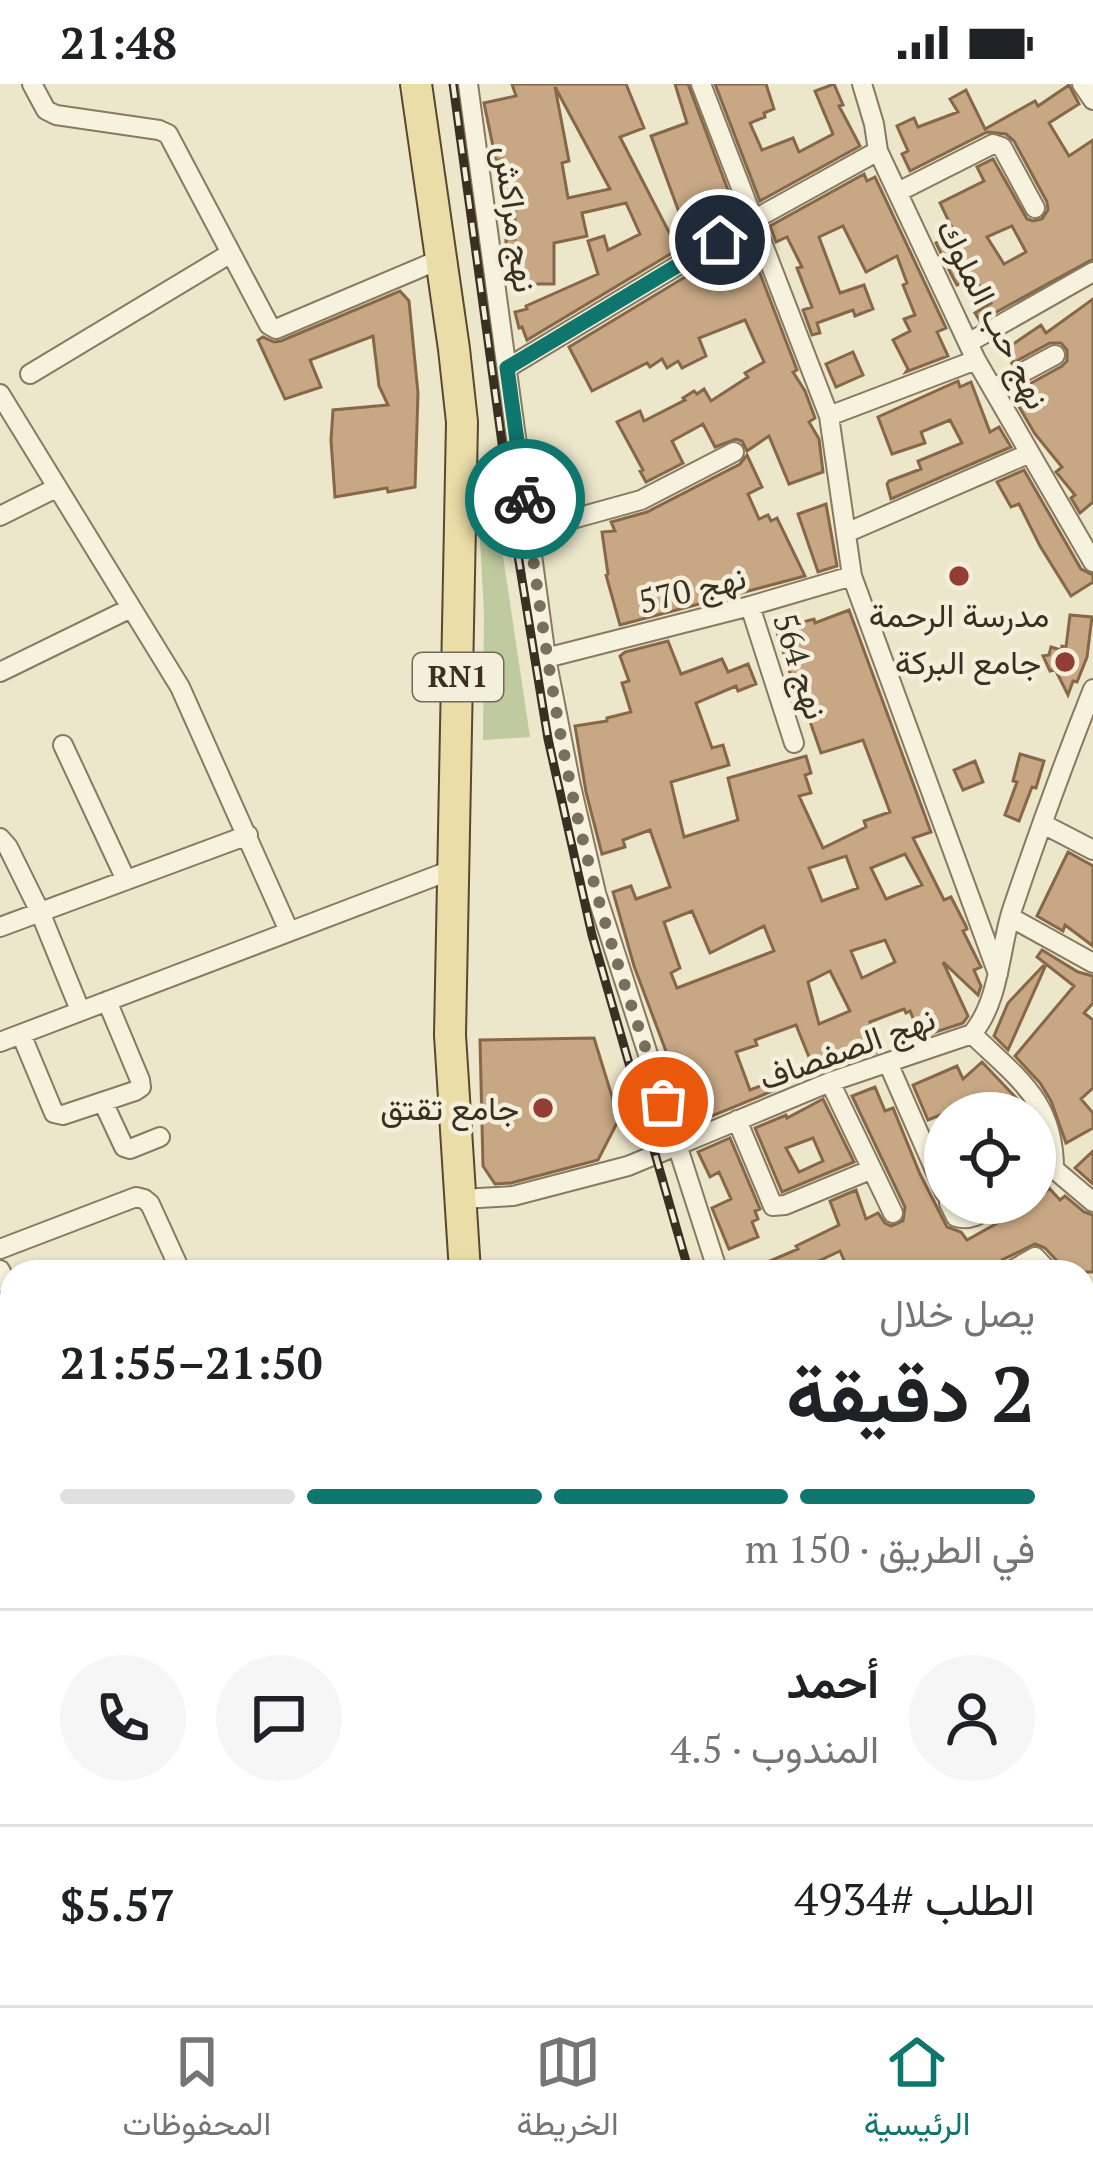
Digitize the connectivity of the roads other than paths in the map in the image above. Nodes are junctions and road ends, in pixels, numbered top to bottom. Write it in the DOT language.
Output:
graph roads {
  1 [pos="32,84"];
  2 [pos="416,84"];
  3 [pos="467,84"];
  4 [pos="701,84"];
  5 [pos="862,84"];
  6 [pos="1082,84"];
  7 [pos="1093,100"];
  8 [pos="878,151"];
  9 [pos="898,192"];
  10 [pos="1035,208"];
  11 [pos="755,219"];
  12 [pos="231,253"];
  13 [pos="442,259"];
  14 [pos="1093,272"];
  15 [pos="972,351"];
  16 [pos="1055,355"];
  17 [pos="507,368"];
  18 [pos="30,374"];
  19 [pos="994,388"];
  20 [pos="0,394"];
  21 [pos="829,416"];
  22 [pos="734,452"];
  23 [pos="1030,453"];
  24 [pos="56,488"];
  25 [pos="0,516"];
  26 [pos="529,531"];
  27 [pos="846,533"];
  28 [pos="1093,562"];
  29 [pos="852,576"];
  30 [pos="750,606"];
  31 [pos="131,608"];
  32 [pos="546,658"];
  33 [pos="0,672"];
  34 [pos="1093,689"];
  35 [pos="794,743"];
  36 [pos="63,745"];
  37 [pos="1043,824"];
  38 [pos="248,835"];
  39 [pos="0,838"];
  40 [pos="1093,850"];
  41 [pos="454,869"];
  42 [pos="126,880"];
  43 [pos="40,913"];
  44 [pos="1010,917"];
  45 [pos="0,927"];
  46 [pos="289,931"];
  47 [pos="1093,963"];
  48 [pos="998,974"];
  49 [pos="107,1001"];
  50 [pos="80,1010"];
  51 [pos="21,1034"];
  52 [pos="971,1034"];
  53 [pos="0,1042"];
  54 [pos="888,1064"];
  55 [pos="830,1082"];
  56 [pos="1030,1092"];
  57 [pos="103,1102"];
  58 [pos="737,1120"];
  59 [pos="160,1138"];
  60 [pos="924,1145"];
  61 [pos="678,1147"];
  62 [pos="870,1170"];
  63 [pos="1056,1171"];
  64 [pos="461,1199"];
  65 [pos="1093,1202"];
  66 [pos="893,1213"];
  67 [pos="0,1249"];
  68 [pos="176,1260"];
  69 [pos="464,1260"];
  70 [pos="714,1260"];
  1 -- 12 [label="street"];
  2 -- 13 [label="main road, RN1"];
  3 -- 17 [label="street, نهج مراكش"];
  4 -- 11 [label="street"];
  5 -- 8 [label="street, نهج حب الملوك"];
  6 -- 7 [label="street"];
  8 -- 9 [label="street, نهج حب الملوك"];
  8 -- 11 [label="street"];
  9 -- 10 [label="street"];
  9 -- 15 [label="street, نهج حب الملوك"];
  11 -- 17 [label="street"];
  11 -- 21 [label="street"];
  12 -- 13 [label="street"];
  12 -- 18 [label="street"];
  13 -- 41 [label="main road, RN1"];
  14 -- 15 [label="street"];
  15 -- 19 [label="street, نهج حب الملوك"];
  15 -- 21 [label="street"];
  16 -- 19 [label="street"];
  17 -- 26 [label="street, نهج مراكش"];
  19 -- 23 [label="street, نهج حب الملوك"];
  20 -- 24 [label="street"];
  21 -- 27 [label="street"];
  22 -- 26 [label="street"];
  23 -- 27 [label="street"];
  23 -- 28 [label="street, نهج حب الملوك"];
  24 -- 25 [label="street"];
  24 -- 31 [label="street"];
  26 -- 32 [label="street, نهج مراكش"];
  27 -- 29 [label="street"];
  29 -- 30 [label="street, نهج 570"];
  29 -- 48 [label="street"];
  30 -- 32 [label="street, نهج 570"];
  30 -- 35 [label="street, نهج 564"];
  31 -- 33 [label="street"];
  31 -- 38 [label="street"];
  32 -- 61 [label="street, نهج مراكش"];
  34 -- 37 [label="street, نهج الصفصاف"];
  36 -- 42 [label="street"];
  37 -- 40 [label="street"];
  37 -- 44 [label="street, نهج الصفصاف"];
  38 -- 42 [label="street"];
  38 -- 46 [label="street"];
  39 -- 43 [label="street"];
  41 -- 46 [label="street"];
  41 -- 64 [label="main road, RN1"];
  42 -- 43 [label="street"];
  43 -- 45 [label="street"];
  43 -- 50 [label="street"];
  44 -- 47 [label="street"];
  44 -- 48 [label="street, نهج الصفصاف"];
  46 -- 49 [label="street"];
  48 -- 52 [label="street, نهج الصفصاف"];
  49 -- 50 [label="street"];
  49 -- 57 [label="street"];
  50 -- 51 [label="street"];
  51 -- 53 [label="street"];
  51 -- 57 [label="street"];
  52 -- 54 [label="street, نهج الصفصاف"];
  52 -- 56 [label="street"];
  54 -- 55 [label="street, نهج الصفصاف"];
  54 -- 60 [label="street"];
  55 -- 58 [label="street, نهج الصفصاف"];
  55 -- 62 [label="street"];
  57 -- 59 [label="street"];
  58 -- 61 [label="street, نهج الصفصاف"];
  58 -- 62 [label="street"];
  61 -- 64 [label="street, نهج الصفصاف"];
  61 -- 70 [label="street, نهج مراكش"];
  62 -- 66 [label="street"];
  63 -- 65 [label="street"];
  64 -- 69 [label="main road, RN1"];
  67 -- 68 [label="street"];
}
